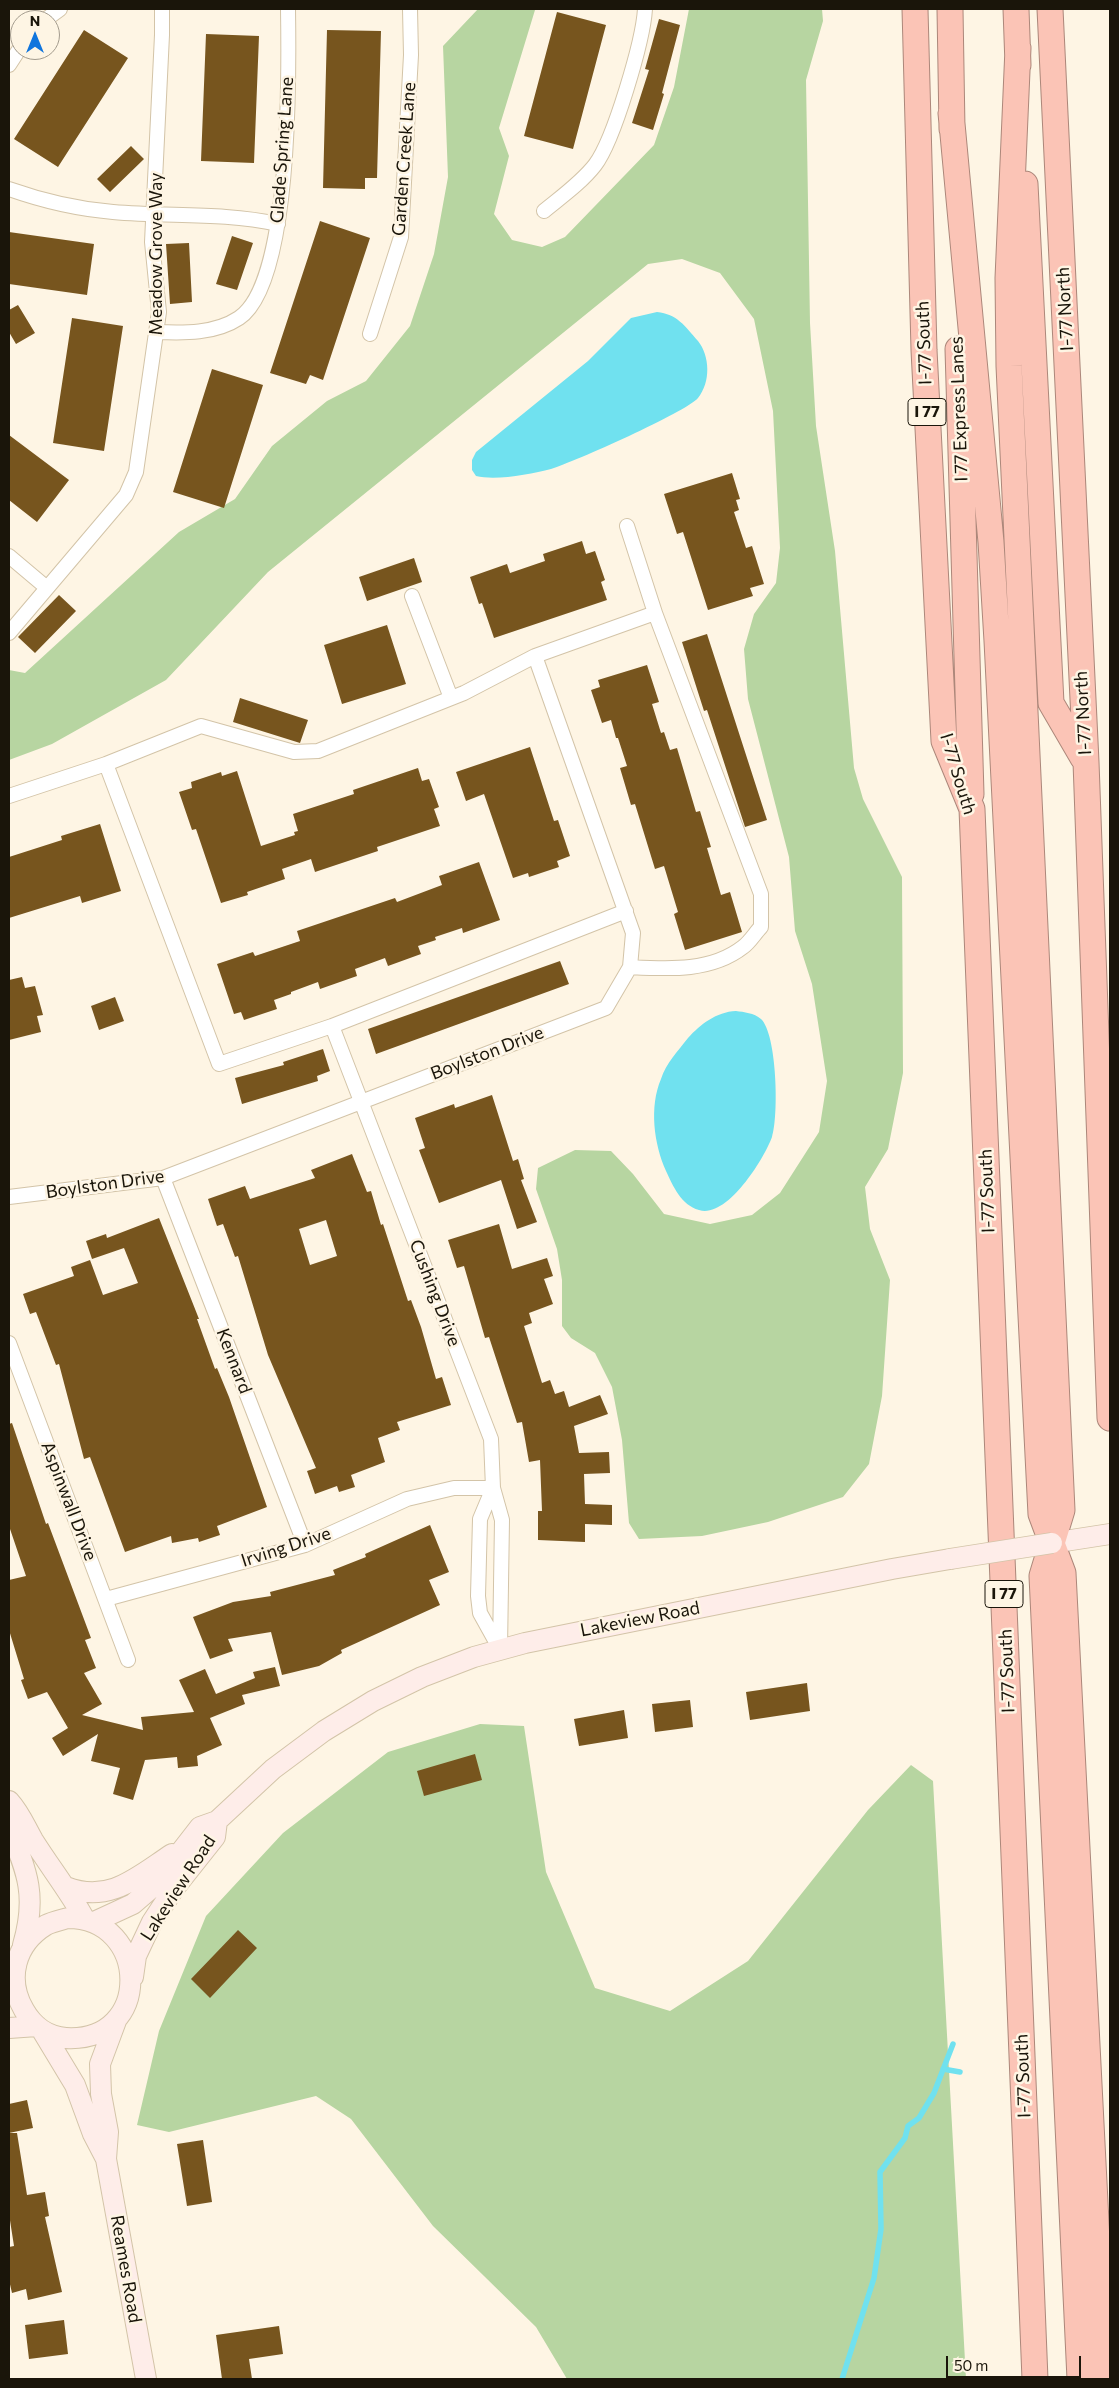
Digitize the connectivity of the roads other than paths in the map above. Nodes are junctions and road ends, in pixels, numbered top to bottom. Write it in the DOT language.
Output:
graph roads {
  1 [pos="162,9"];
  2 [pos="288,9"];
  3 [pos="410,9"];
  4 [pos="645,9"];
  5 [pos="915,9"];
  6 [pos="950,9"];
  7 [pos="1016,9"];
  8 [pos="1050,9"];
  9 [pos="1018,48"];
  10 [pos="951,113"];
  11 [pos="9,189"];
  12 [pos="544,211"];
  13 [pos="153,213"];
  14 [pos="278,224"];
  15 [pos="157,332"];
  16 [pos="370,334"];
  17 [pos="627,526"];
  18 [pos="9,556"];
  19 [pos="47,588"];
  20 [pos="412,596"];
  21 [pos="655,613"];
  22 [pos="9,633"];
  23 [pos="535,656"];
  24 [pos="451,698"];
  25 [pos="1086,762"];
  26 [pos="106,764"];
  27 [pos="9,796"];
  28 [pos="972,809"];
  29 [pos="626,911"];
  30 [pos="630,967"];
  31 [pos="332,1026"];
  32 [pos="361,1102"];
  33 [pos="163,1178"];
  34 [pos="9,1197"];
  35 [pos="9,1343"];
  36 [pos="1110,1418"];
  37 [pos="1049,1460"];
  38 [pos="493,1488"];
  39 [pos="1110,1534"];
  40 [pos="1052,1543"];
  41 [pos="305,1545"];
  42 [pos="106,1600"];
  43 [pos="1055,1625"];
  44 [pos="500,1649"];
  45 [pos="128,1660"];
  46 [pos="9,1801"];
  47 [pos="217,1821"];
  48 [pos="9,1828"];
  49 [pos="184,1846"];
  50 [pos="66,1887"];
  51 [pos="89,1920"];
  52 [pos="23,1947"];
  53 [pos="11,1974"];
  54 [pos="132,1983"];
  55 [pos="116,2021"];
  56 [pos="9,2028"];
  57 [pos="40,2029"];
  58 [pos="106,2159"];
  59 [pos="146,2379"];
  60 [pos="1036,2379"];
  61 [pos="1080,2379"];
  62 [pos="1104,2379"];
  1 -- 13 [label="street, Meadow Grove Way"];
  2 -- 14 [label="street, Glade Spring Lane"];
  3 -- 16 [label="street, Garden Creek Lane"];
  4 -- 12 [label="street"];
  5 -- 28 [label="highway, I-77 South / I 77"];
  6 -- 10 [label="highway, I 77 Express Lanes / I 77"];
  7 -- 9 [label="highway"];
  8 -- 25 [label="highway, I-77 North"];
  9 -- 25 [label="highway"];
  9 -- 37 [label="highway"];
  10 -- 28 [label="highway, I 77 Express Lanes / I 77"];
  10 -- 37 [label="highway"];
  11 -- 13 [label="street"];
  13 -- 14 [label="street"];
  13 -- 15 [label="street, Meadow Grove Way"];
  14 -- 15 [label="street, Glade Spring Lane"];
  15 -- 19 [label="street, Meadow Grove Way"];
  17 -- 21 [label="street"];
  18 -- 19 [label="street"];
  19 -- 22 [label="street, Meadow Grove Way"];
  20 -- 24 [label="street"];
  21 -- 23 [label="street"];
  21 -- 30 [label="street"];
  23 -- 24 [label="street"];
  23 -- 29 [label="street, Boylston Drive"];
  24 -- 26 [label="street"];
  25 -- 36 [label="highway, I-77 North"];
  26 -- 27 [label="street"];
  26 -- 31 [label="street"];
  28 -- 60 [label="highway, I-77 South / I 77"];
  29 -- 30 [label="street, Boylston Drive"];
  29 -- 31 [label="street"];
  30 -- 32 [label="street, Boylston Drive"];
  31 -- 32 [label="street, Cushing Drive"];
  32 -- 33 [label="street, Boylston Drive"];
  32 -- 38 [label="street, Cushing Drive"];
  33 -- 34 [label="street, Boylston Drive"];
  33 -- 41 [label="street, Kennard"];
  35 -- 42 [label="street, Aspinwall Drive"];
  37 -- 40 [label="highway"];
  38 -- 41 [label="street, Irving Drive"];
  38 -- 44 [label="street, Cushing Drive"];
  38 -- 44 [label="street, Cushing Drive"];
  39 -- 40 [label="main road, Lakeview Road"];
  40 -- 43 [label="highway"];
  40 -- 44 [label="main road, Lakeview Road, bridge"];
  41 -- 42 [label="street, Irving Drive"];
  42 -- 45 [label="street, Aspinwall Drive"];
  43 -- 61 [label="highway"];
  43 -- 62 [label="highway"];
  44 -- 47 [label="main road, Lakeview Road"];
  46 -- 50 [label="main road"];
  47 -- 49 [label="main road, Lakeview Road"];
  47 -- 54 [label="main road, Lakeview Road"];
  48 -- 52 [label="main road"];
  49 -- 50 [label="main road"];
  49 -- 51 [label="main road, Lakeview Road"];
  50 -- 51 [label="main road"];
  51 -- 52 [label="main road"];
  51 -- 54 [label="main road"];
  52 -- 53 [label="main road"];
  53 -- 57 [label="main road"];
  54 -- 55 [label="main road"];
  55 -- 57 [label="main road"];
  55 -- 58 [label="main road, Reames Road"];
  56 -- 57 [label="main road"];
  57 -- 58 [label="main road, Reames Road"];
  58 -- 59 [label="main road, Reames Road"];
}
